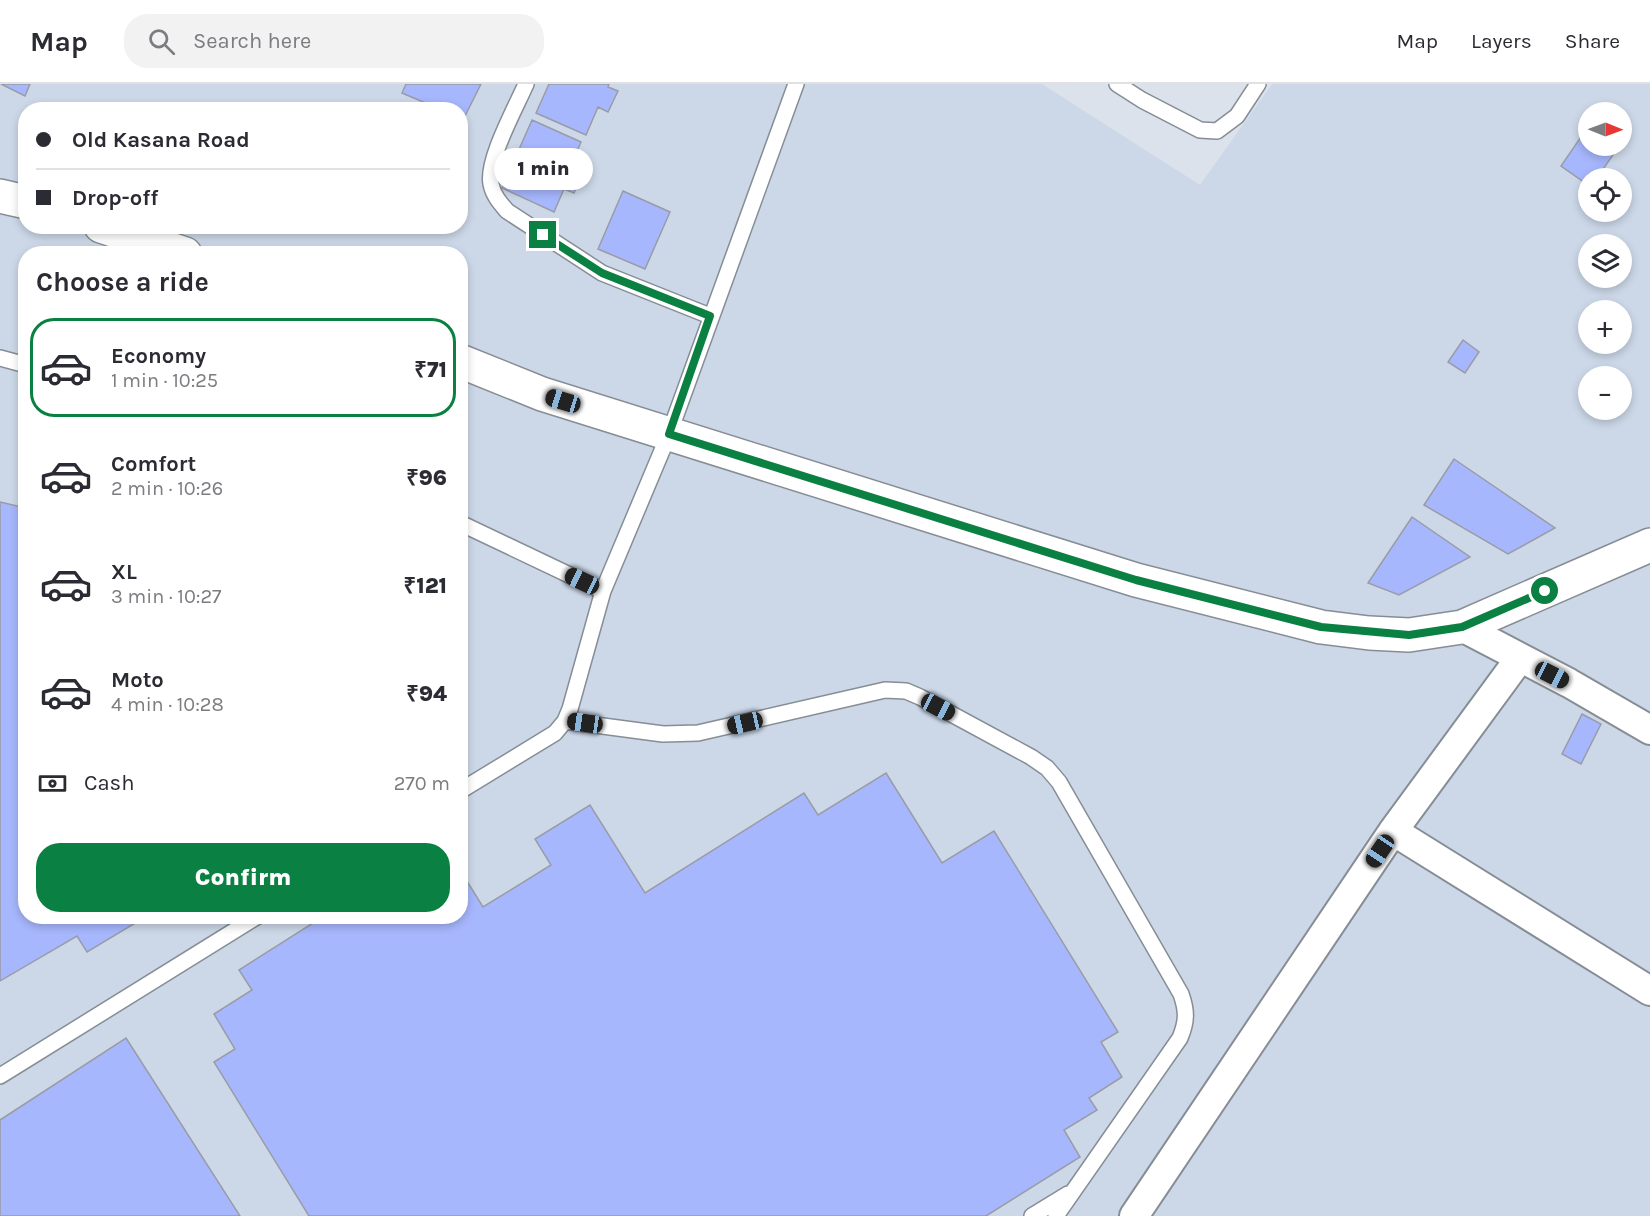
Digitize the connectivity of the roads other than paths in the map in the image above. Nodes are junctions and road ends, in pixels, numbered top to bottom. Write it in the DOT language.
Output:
graph roads {
  1 [pos="526,84"];
  2 [pos="796,84"];
  3 [pos="1117,84"];
  4 [pos="1258,84"];
  5 [pos="0,196"];
  6 [pos="18,200"];
  7 [pos="124,234"];
  8 [pos="161,246"];
  9 [pos="710,316"];
  10 [pos="0,358"];
  11 [pos="18,363"];
  12 [pos="468,364"];
  13 [pos="669,434"];
  14 [pos="468,528"];
  15 [pos="1650,545"];
  16 [pos="603,591"];
  17 [pos="1462,627"];
  18 [pos="1520,658"];
  19 [pos="565,721"];
  20 [pos="1650,730"];
  21 [pos="468,786"];
  22 [pos="1393,831"];
  23 [pos="245,924"];
  24 [pos="1650,991"];
  25 [pos="0,1076"];
  26 [pos="1072,1191"];
  27 [pos="1032,1216"];
  28 [pos="1056,1216"];
  29 [pos="1134,1216"];
  1 -- 9 [label="lane"];
  2 -- 9 [label="lane"];
  3 -- 4 [label="lane"];
  5 -- 6 [label="street"];
  7 -- 8 [label="street"];
  9 -- 13 [label="lane"];
  10 -- 11 [label="lane"];
  12 -- 13 [label="street"];
  13 -- 16 [label="lane"];
  13 -- 17 [label="street"];
  14 -- 16 [label="lane"];
  15 -- 17 [label="street"];
  16 -- 19 [label="lane"];
  17 -- 18 [label="street"];
  18 -- 20 [label="street"];
  18 -- 22 [label="street"];
  19 -- 21 [label="lane"];
  19 -- 26 [label="lane"];
  22 -- 24 [label="street"];
  22 -- 29 [label="street"];
  23 -- 25 [label="lane"];
  26 -- 27 [label="lane"];
  26 -- 28 [label="lane"];
}
